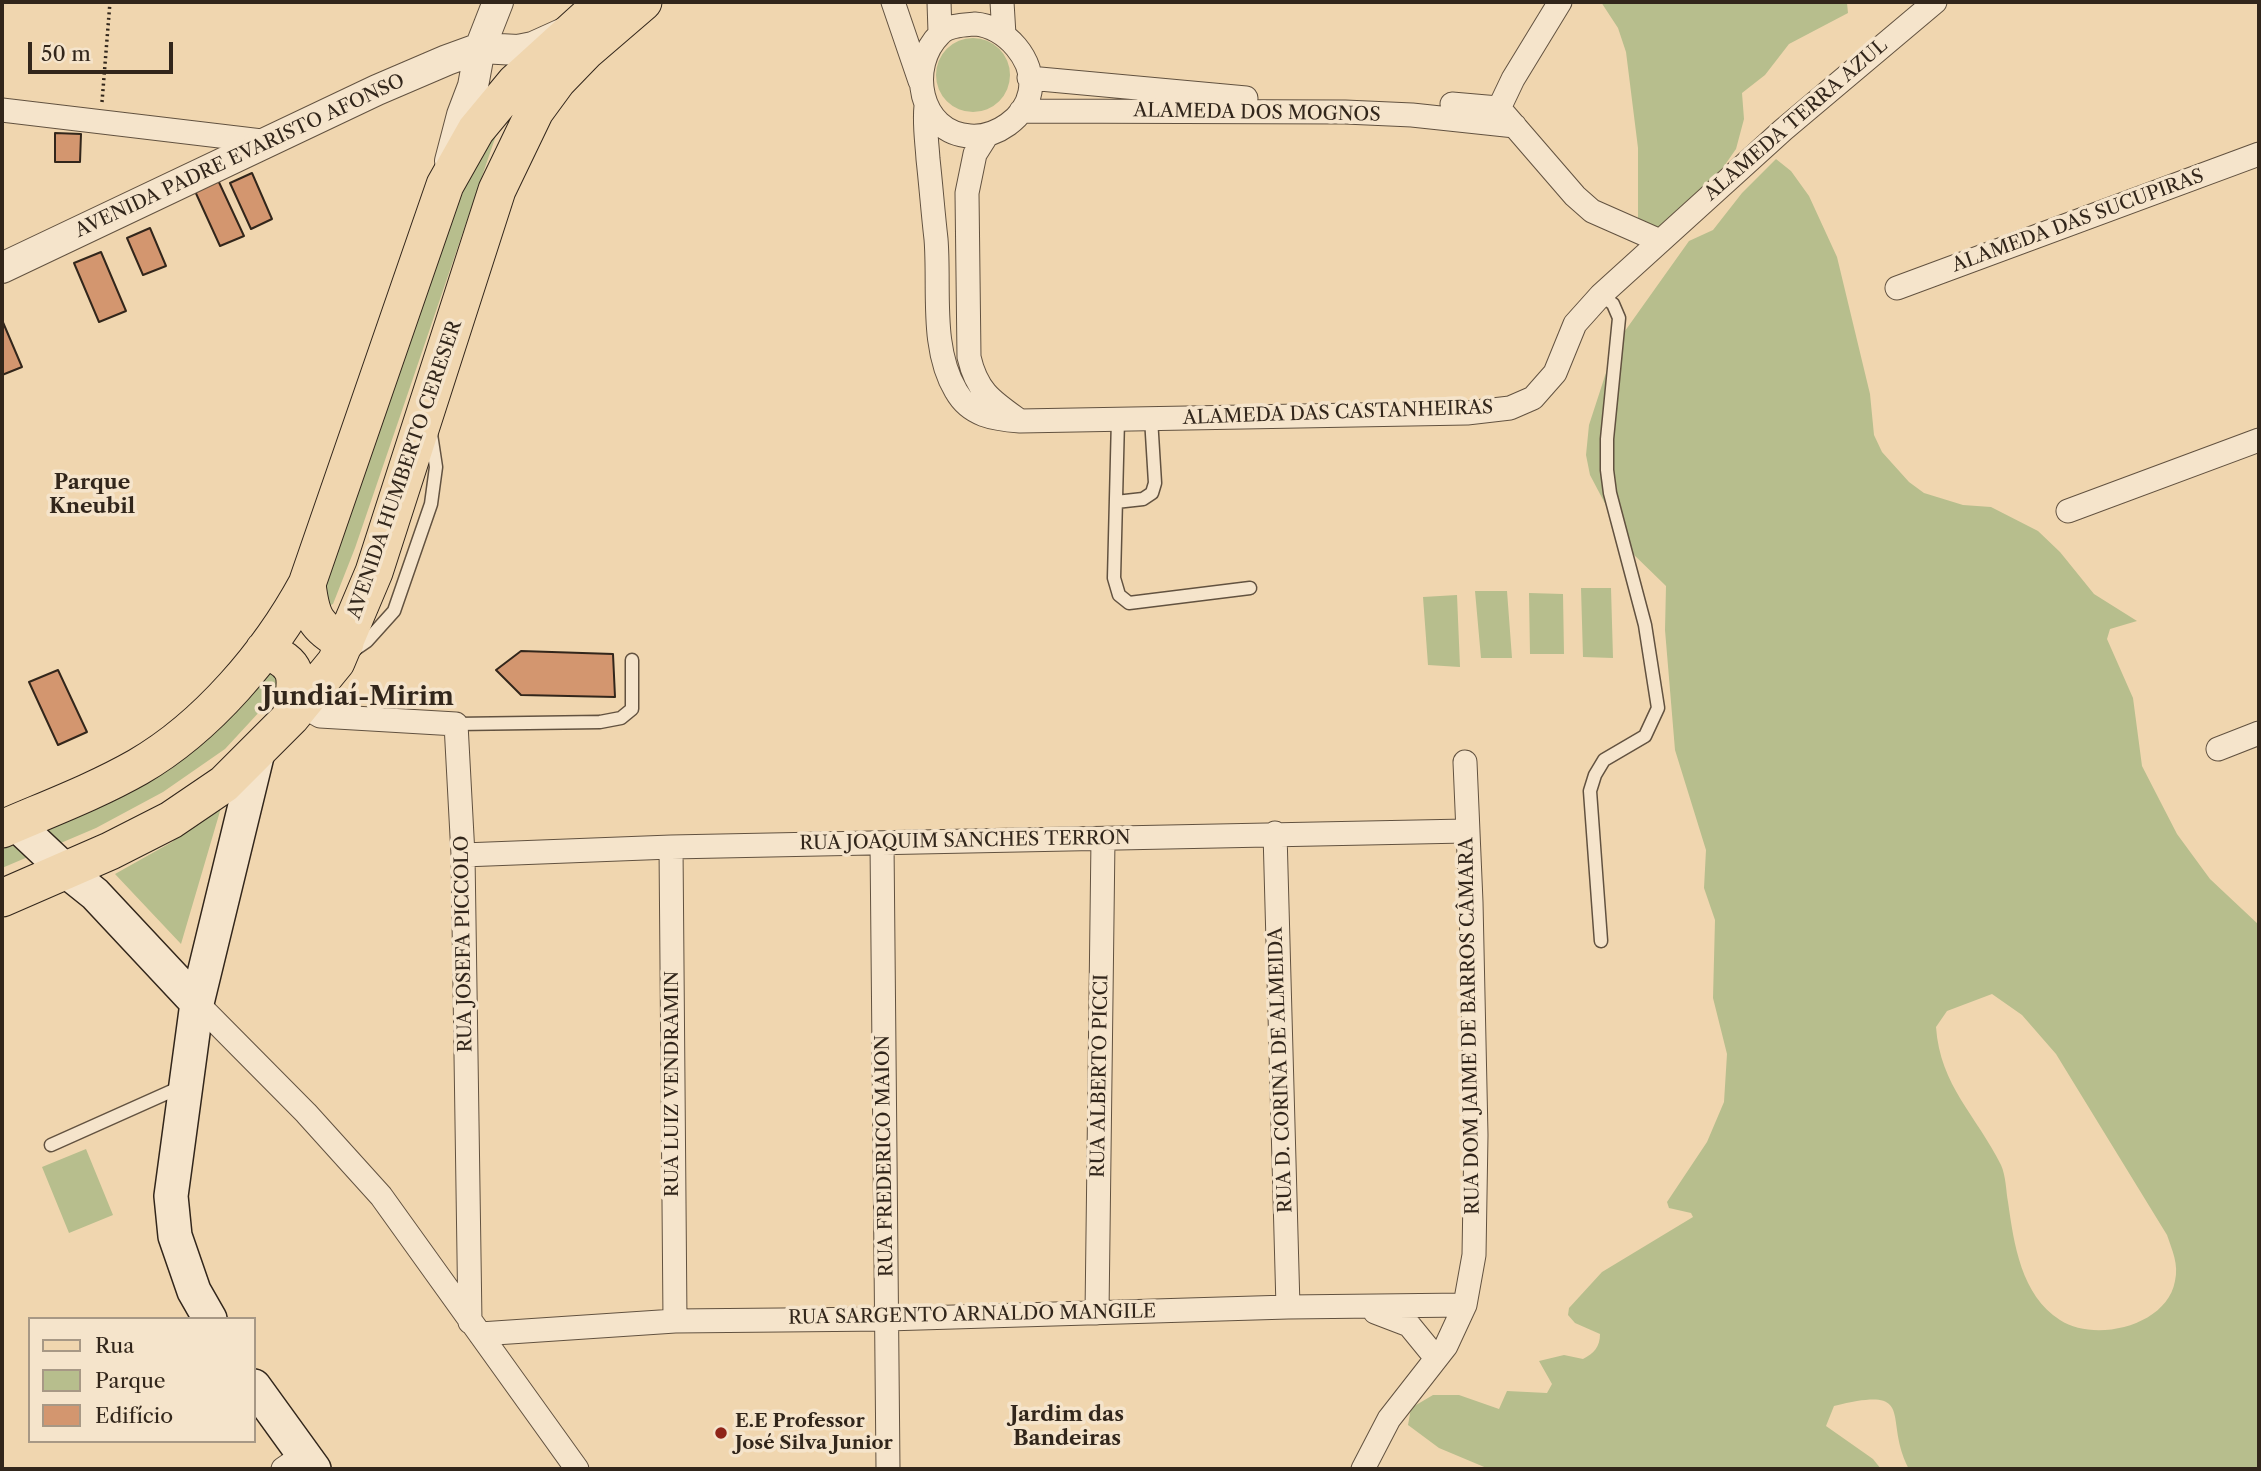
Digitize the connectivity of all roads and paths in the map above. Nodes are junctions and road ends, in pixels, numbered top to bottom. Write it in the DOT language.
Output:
graph roads {
  1 [pos="110,2"];
  2 [pos="498,2"];
  3 [pos="604,2"];
  4 [pos="643,2"];
  5 [pos="893,2"];
  6 [pos="939,2"];
  7 [pos="1002,2"];
  8 [pos="1560,2"];
  9 [pos="1935,2"];
  10 [pos="573,29"];
  11 [pos="940,32"];
  12 [pos="1004,34"];
  13 [pos="480,48"];
  14 [pos="1029,78"];
  15 [pos="920,81"];
  16 [pos="926,106"];
  17 [pos="2,110"];
  18 [pos="1021,111"];
  19 [pos="1502,119"];
  20 [pos="101,122"];
  21 [pos="987,135"];
  22 [pos="270,142"];
  23 [pos="2259,153"];
  24 [pos="445,185"];
  25 [pos="1660,241"];
  26 [pos="2,268"];
  27 [pos="1897,288"];
  28 [pos="1601,295"];
  29 [pos="1151,418"];
  30 [pos="1118,419"];
  31 [pos="1020,421"];
  32 [pos="2259,440"];
  33 [pos="1116,502"];
  34 [pos="2068,511"];
  35 [pos="306,584"];
  36 [pos="1250,588"];
  37 [pos="264,650"];
  38 [pos="340,652"];
  39 [pos="632,660"];
  40 [pos="296,711"];
  41 [pos="456,724"];
  42 [pos="2259,733"];
  43 [pos="2217,749"];
  44 [pos="258,752"];
  45 [pos="1465,762"];
  46 [pos="6,821"];
  47 [pos="1466,831"];
  48 [pos="1275,834"];
  49 [pos="1104,839"];
  50 [pos="881,844"];
  51 [pos="671,847"];
  52 [pos="463,855"];
  53 [pos="65,870"];
  54 [pos="2,898"];
  55 [pos="1601,941"];
  56 [pos="197,1003"];
  57 [pos="187,1084"];
  58 [pos="51,1144"];
  59 [pos="1465,1305"];
  60 [pos="1288,1307"];
  61 [pos="1362,1308"];
  62 [pos="1097,1313"];
  63 [pos="209,1317"];
  64 [pos="887,1319"];
  65 [pos="675,1321"];
  66 [pos="475,1328"];
  67 [pos="1436,1358"];
  68 [pos="256,1389"];
  69 [pos="300,1465"];
  70 [pos="577,1469"];
  71 [pos="888,1469"];
  72 [pos="1363,1469"];
  1 -- 20 [label="path"];
  2 -- 13 [label="street"];
  3 -- 10 [label="main road"];
  4 -- 38 [label="main road, AVENIDA HUMBERTO CERESER"];
  5 -- 15 [label="street"];
  6 -- 11 [label="street"];
  7 -- 12 [label="street"];
  8 -- 19 [label="street"];
  9 -- 25 [label="street, ALAMEDA TERRA AZUL"];
  10 -- 13 [label="street"];
  10 -- 24 [label="main road"];
  11 -- 12 [label="street"];
  11 -- 15 [label="street"];
  12 -- 14 [label="street"];
  13 -- 22 [label="street, AVENIDA PADRE EVARISTO AFONSO"];
  13 -- 24 [label="street"];
  14 -- 18 [label="street"];
  14 -- 19 [label="street, ALAMEDA DOS MOGNOS"];
  15 -- 16 [label="street"];
  16 -- 21 [label="street"];
  16 -- 31 [label="street, ALAMEDA DAS CASTANHEIRAS"];
  17 -- 20 [label="street"];
  18 -- 19 [label="street, ALAMEDA DOS MOGNOS"];
  18 -- 21 [label="street"];
  19 -- 25 [label="street"];
  20 -- 22 [label="street"];
  21 -- 31 [label="street"];
  22 -- 26 [label="street, AVENIDA PADRE EVARISTO AFONSO"];
  23 -- 27 [label="street, ALAMEDA DAS SUCUPIRAS"];
  24 -- 35 [label="main road"];
  25 -- 28 [label="street, ALAMEDA DAS CASTANHEIRAS"];
  28 -- 29 [label="street, ALAMEDA DAS CASTANHEIRAS"];
  28 -- 55 [label="lane"];
  29 -- 30 [label="street, ALAMEDA DAS CASTANHEIRAS"];
  29 -- 33 [label="lane"];
  30 -- 31 [label="street, ALAMEDA DAS CASTANHEIRAS"];
  30 -- 33 [label="lane"];
  32 -- 34 [label="street"];
  33 -- 36 [label="lane"];
  35 -- 37 [label="main road"];
  35 -- 38 [label="main road"];
  37 -- 40 [label="main road"];
  37 -- 46 [label="main road"];
  38 -- 40 [label="main road, AVENIDA HUMBERTO CERESER"];
  39 -- 41 [label="lane"];
  40 -- 41 [label="street"];
  40 -- 44 [label="main road, AVENIDA HUMBERTO CERESER"];
  41 -- 52 [label="street, RUA JOSEFA PICCOLO"];
  42 -- 43 [label="street"];
  44 -- 53 [label="main road, AVENIDA HUMBERTO CERESER"];
  44 -- 56 [label="main road"];
  45 -- 47 [label="street, RUA DOM JAIME DE BARROS CÂMARA"];
  46 -- 53 [label="main road"];
  47 -- 48 [label="street, RUA JOAQUIM SANCHES TERRON"];
  47 -- 59 [label="street, RUA DOM JAIME DE BARROS CÂMARA"];
  48 -- 49 [label="street, RUA JOAQUIM SANCHES TERRON"];
  48 -- 60 [label="street, RUA D. CORINA DE ALMEIDA"];
  49 -- 50 [label="street, RUA JOAQUIM SANCHES TERRON"];
  49 -- 62 [label="street, RUA ALBERTO PICCI"];
  50 -- 51 [label="street, RUA JOAQUIM SANCHES TERRON"];
  50 -- 64 [label="street, RUA FREDERICO MAION"];
  51 -- 52 [label="street, RUA JOAQUIM SANCHES TERRON"];
  51 -- 65 [label="street, RUA LUIZ VENDRAMIN"];
  52 -- 66 [label="street, RUA JOSEFA PICCOLO"];
  53 -- 54 [label="main road, AVENIDA HUMBERTO CERESER"];
  53 -- 56 [label="main road"];
  56 -- 57 [label="main road"];
  56 -- 66 [label="street"];
  57 -- 58 [label="lane"];
  57 -- 63 [label="main road"];
  59 -- 61 [label="street, RUA SARGENTO ARNALDO MANGILE"];
  59 -- 67 [label="street, RUA DOM JAIME DE BARROS CÂMARA"];
  60 -- 61 [label="street, RUA SARGENTO ARNALDO MANGILE"];
  60 -- 62 [label="street, RUA SARGENTO ARNALDO MANGILE"];
  61 -- 67 [label="street"];
  62 -- 64 [label="street, RUA SARGENTO ARNALDO MANGILE"];
  64 -- 65 [label="street, RUA SARGENTO ARNALDO MANGILE"];
  64 -- 71 [label="street, RUA FREDERICO MAION"];
  65 -- 66 [label="street, RUA SARGENTO ARNALDO MANGILE"];
  66 -- 70 [label="street"];
  67 -- 72 [label="street, RUA DOM JAIME DE BARROS CÂMARA"];
  68 -- 69 [label="main road"];
}
